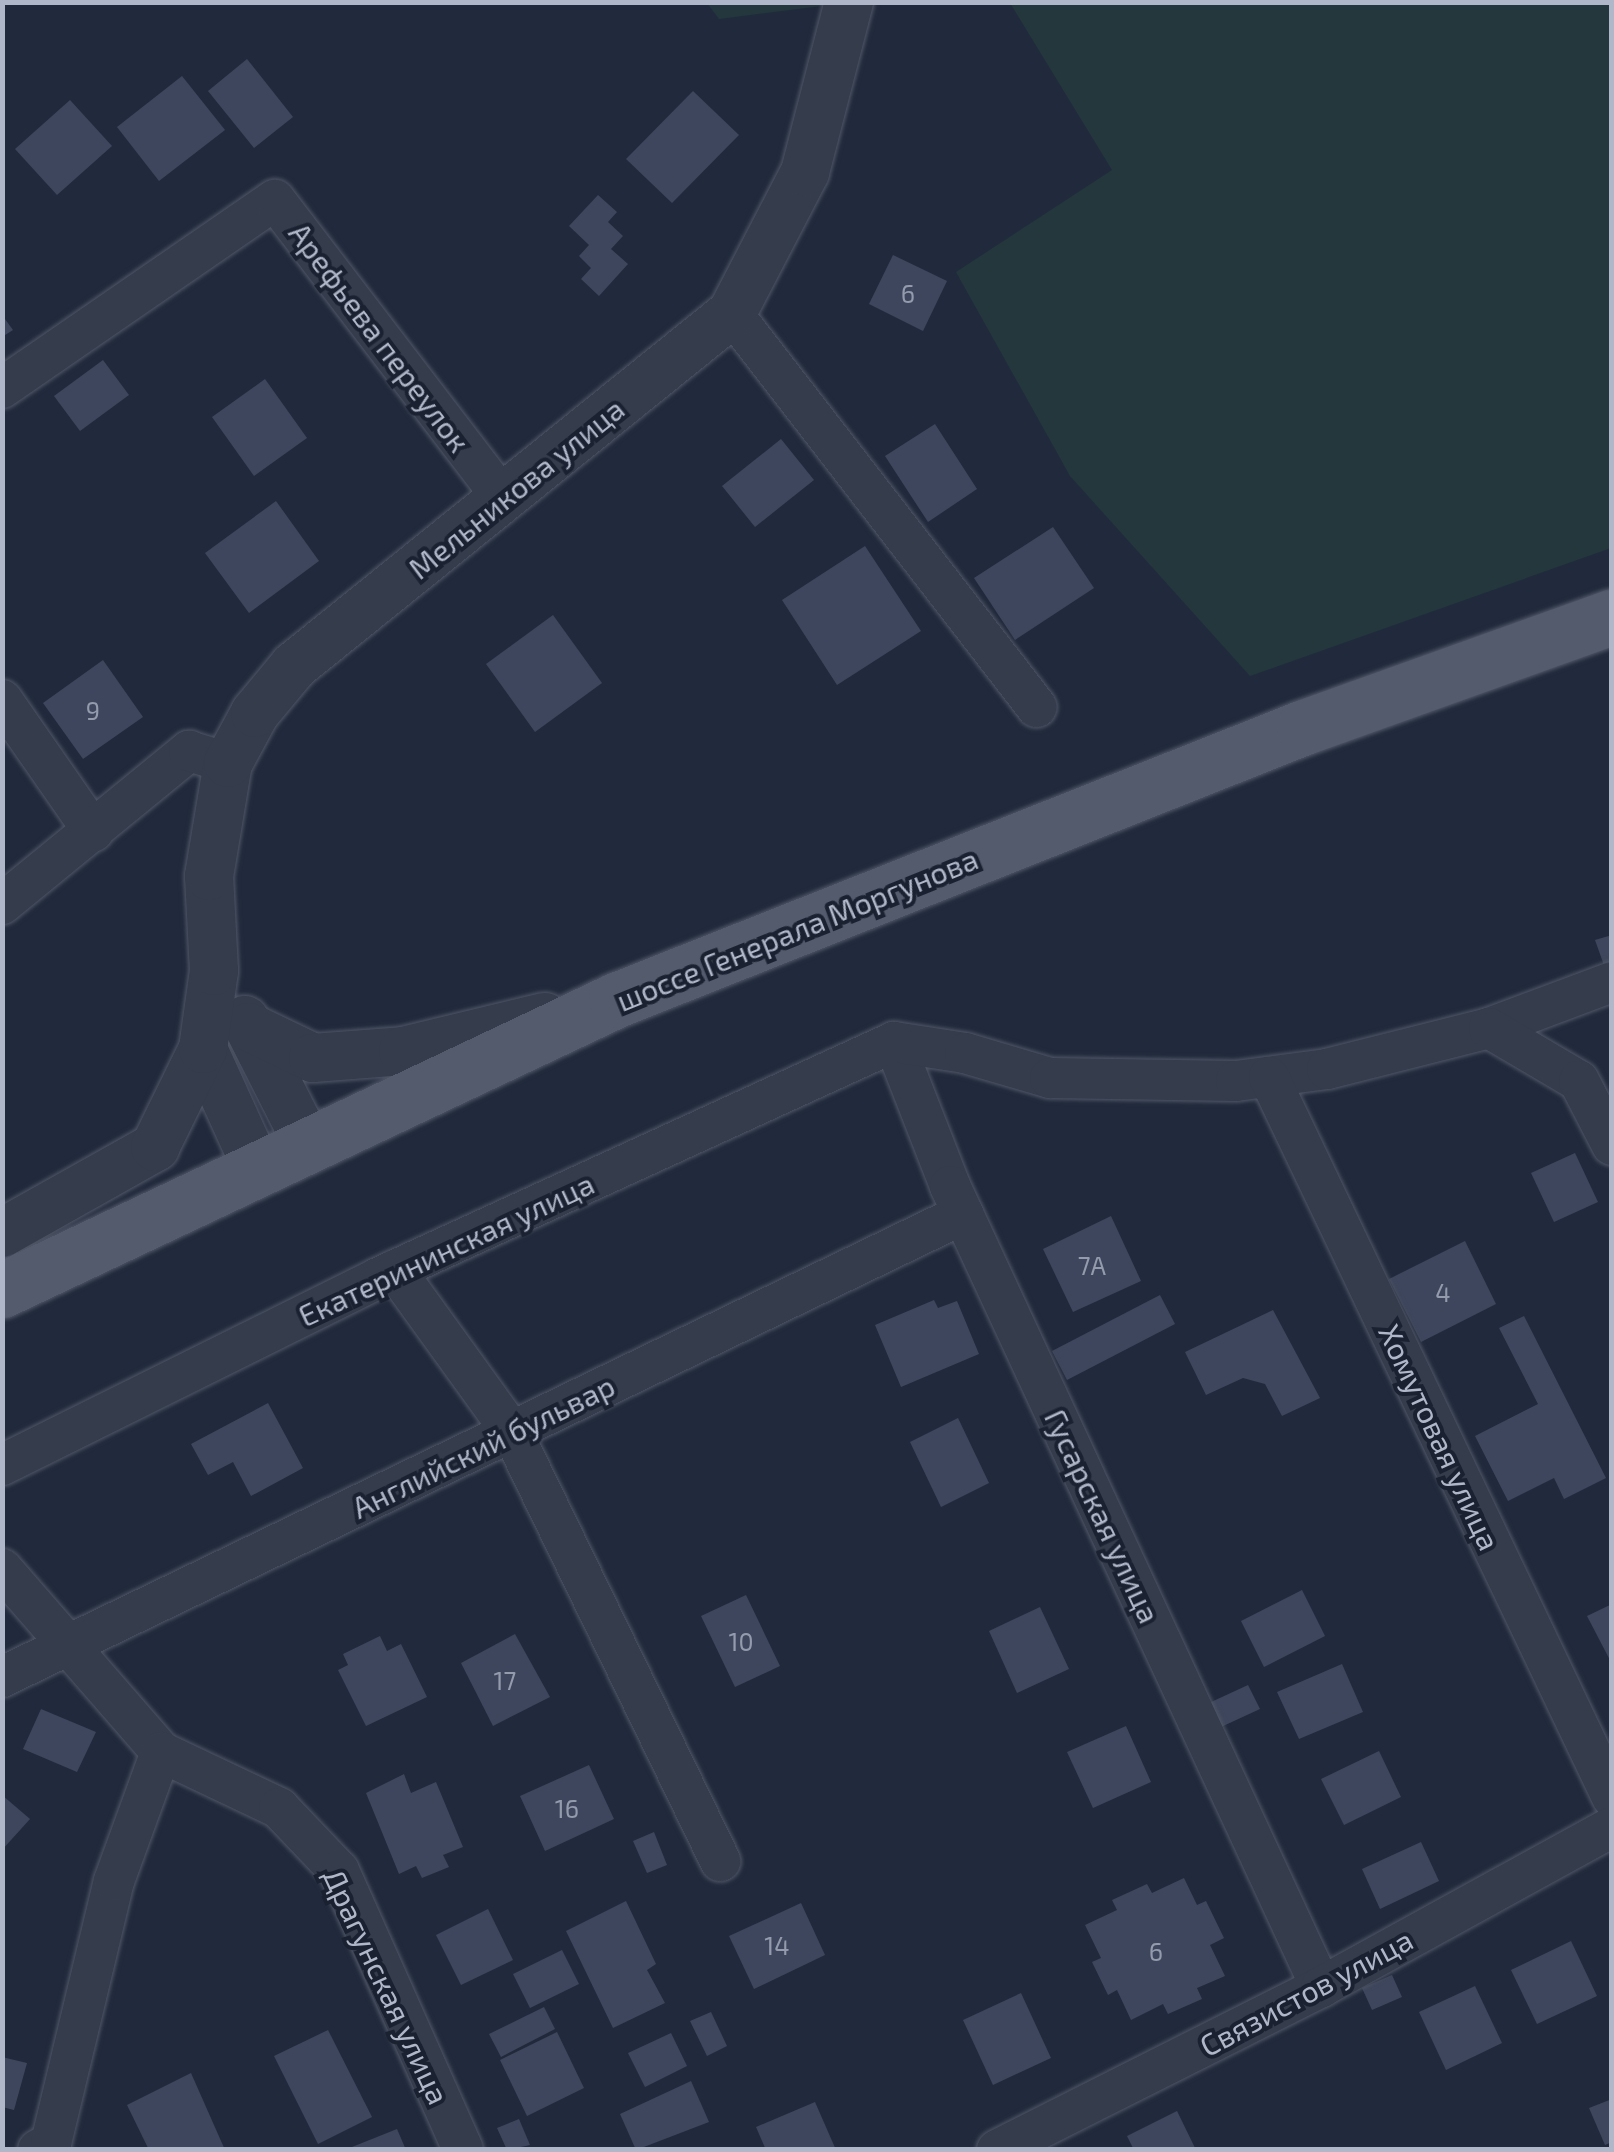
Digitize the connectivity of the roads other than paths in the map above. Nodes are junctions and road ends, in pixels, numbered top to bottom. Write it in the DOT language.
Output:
graph roads {
  1 [pos="848,2"];
  2 [pos="732,313"];
  3 [pos="2,388"];
  4 [pos="504,499"];
  5 [pos="1612,618"];
  6 [pos="2,700"];
  7 [pos="1037,707"];
  8 [pos="228,762"];
  9 [pos="93,830"];
  10 [pos="2,904"];
  11 [pos="214,971"];
  12 [pos="1612,982"];
  13 [pos="616,1000"];
  14 [pos="249,1027"];
  15 [pos="1489,1028"];
  16 [pos="894,1042"];
  17 [pos="203,1049"];
  18 [pos="1269,1077"];
  19 [pos="307,1142"];
  20 [pos="1612,1145"];
  21 [pos="256,1166"];
  22 [pos="963,1214"];
  23 [pos="2,1233"];
  24 [pos="395,1270"];
  25 [pos="2,1290"];
  26 [pos="512,1432"];
  27 [pos="2,1465"];
  28 [pos="2,1569"];
  29 [pos="68,1649"];
  30 [pos="2,1677"];
  31 [pos="161,1752"];
  32 [pos="1612,1797"];
  33 [pos="1612,1828"];
  34 [pos="720,1861"];
  35 [pos="1320,1987"];
  36 [pos="48,2147"];
  37 [pos="463,2150"];
  38 [pos="998,2150"];
  1 -- 2 [label="street, Мельникова улица"];
  2 -- 4 [label="street, Мельникова улица"];
  2 -- 7 [label="street"];
  3 -- 4 [label="street, Арефьева переулок"];
  4 -- 8 [label="street, Мельникова улица"];
  5 -- 13 [label="main road, шоссе Генерала Моргунова"];
  6 -- 9 [label="street"];
  8 -- 9 [label="street"];
  8 -- 11 [label="street, Мельникова улица"];
  9 -- 10 [label="street"];
  11 -- 14 [label="street"];
  11 -- 17 [label="street, Мельникова улица"];
  12 -- 15 [label="street"];
  13 -- 14 [label="street"];
  13 -- 19 [label="main road, шоссе Генерала Моргунова"];
  14 -- 19 [label="street"];
  15 -- 18 [label="street"];
  15 -- 20 [label="street"];
  16 -- 18 [label="street"];
  16 -- 22 [label="street, Гусарская улица"];
  16 -- 24 [label="street, Екатерининская улица"];
  17 -- 21 [label="street"];
  17 -- 23 [label="street"];
  18 -- 32 [label="street, Хомутовая улица"];
  19 -- 21 [label="main road, шоссе Генерала Моргунова"];
  21 -- 25 [label="main road, шоссе Генерала Моргунова"];
  22 -- 26 [label="street, Английский бульвар"];
  22 -- 35 [label="street, Гусарская улица"];
  24 -- 26 [label="street"];
  24 -- 27 [label="street, Екатерининская улица"];
  26 -- 29 [label="street, Английский бульвар"];
  26 -- 34 [label="street"];
  28 -- 29 [label="street, Драгунская улица"];
  29 -- 30 [label="street, Английский бульвар"];
  29 -- 31 [label="street, Драгунская улица"];
  31 -- 36 [label="street"];
  31 -- 37 [label="street, Драгунская улица"];
  33 -- 35 [label="street, Связистов улица"];
  35 -- 38 [label="street, Связистов улица"];
}
